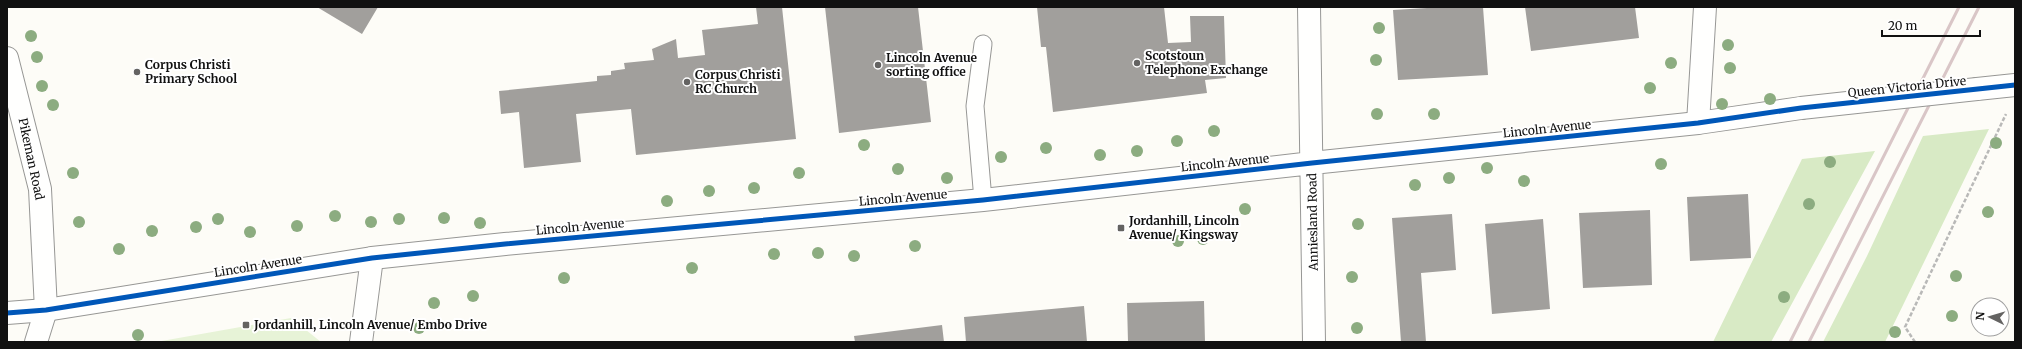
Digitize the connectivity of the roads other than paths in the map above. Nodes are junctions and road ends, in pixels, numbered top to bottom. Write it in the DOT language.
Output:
graph roads {
  1 [pos="1309,7"];
  2 [pos="1705,7"];
  3 [pos="983,44"];
  4 [pos="7,58"];
  5 [pos="2015,84"];
  6 [pos="1801,108"];
  7 [pos="1698,124"];
  8 [pos="1312,163"];
  9 [pos="983,200"];
  10 [pos="372,258"];
  11 [pos="46,310"];
  12 [pos="7,313"];
  13 [pos="36,342"];
  14 [pos="361,342"];
  15 [pos="1314,342"];
  1 -- 8 [label="street, Anniesland Road"];
  2 -- 7 [label="street"];
  3 -- 9 [label="lane"];
  4 -- 11 [label="street, Pikeman Road"];
  5 -- 6 [label="street, Queen Victoria Drive, bridge"];
  6 -- 7 [label="street, Lincoln Avenue"];
  7 -- 8 [label="street, Lincoln Avenue"];
  8 -- 9 [label="street, Lincoln Avenue"];
  8 -- 15 [label="street, Anniesland Road"];
  9 -- 10 [label="street, Lincoln Avenue"];
  10 -- 11 [label="street, Lincoln Avenue"];
  10 -- 14 [label="street"];
  11 -- 12 [label="street, Lincoln Avenue"];
  11 -- 13 [label="street"];
}
